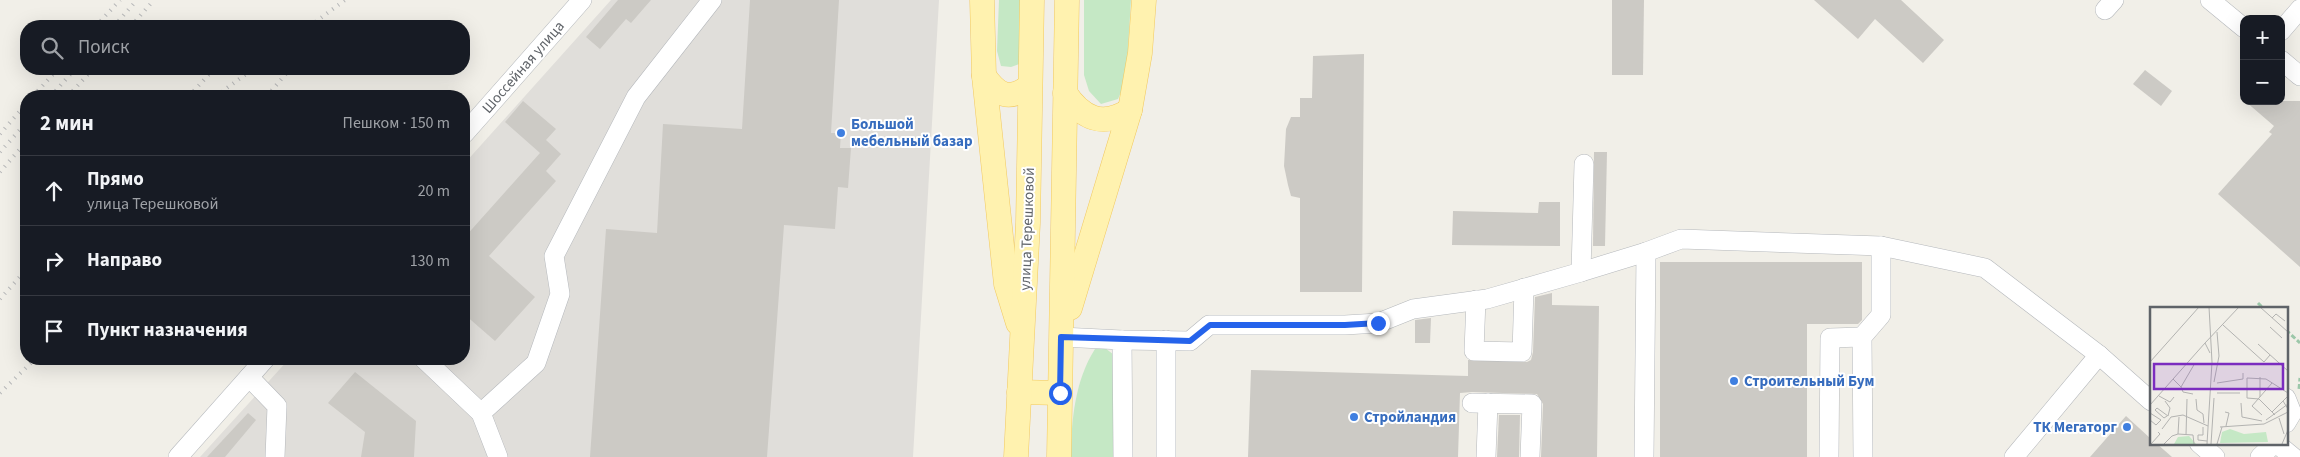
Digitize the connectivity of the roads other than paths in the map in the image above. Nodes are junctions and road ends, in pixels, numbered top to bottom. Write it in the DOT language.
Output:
graph roads {
  1 [pos="582,0"];
  2 [pos="712,0"];
  3 [pos="982,0"];
  4 [pos="1032,0"];
  5 [pos="1067,0"];
  6 [pos="1144,0"];
  7 [pos="2210,0"];
  8 [pos="2300,8"];
  9 [pos="2240,25"];
  10 [pos="2285,26"];
  11 [pos="2285,63"];
  12 [pos="984,76"];
  13 [pos="2300,76"];
  14 [pos="1030,86"];
  15 [pos="1065,92"];
  16 [pos="1130,110"];
  17 [pos="470,127"];
  18 [pos="1584,164"];
  19 [pos="1882,246"];
  20 [pos="1646,252"];
  21 [pos="1581,272"];
  22 [pos="1524,288"];
  23 [pos="1476,300"];
  24 [pos="1061,337"];
  25 [pos="1862,337"];
  26 [pos="1022,338"];
  27 [pos="1122,340"];
  28 [pos="1166,340"];
  29 [pos="2099,355"];
  30 [pos="260,365"];
  31 [pos="430,365"];
  32 [pos="249,377"];
  33 [pos="1019,392"];
  34 [pos="1060,393"];
  35 [pos="2150,400"];
  36 [pos="2288,403"];
  37 [pos="481,413"];
  38 [pos="2288,420"];
  39 [pos="2200,444"];
  40 [pos="2275,444"];
  41 [pos="2277,444"];
  42 [pos="178,457"];
  43 [pos="277,457"];
  44 [pos="498,457"];
  45 [pos="1016,457"];
  46 [pos="1059,457"];
  47 [pos="1123,457"];
  48 [pos="1166,457"];
  49 [pos="1486,457"];
  50 [pos="1530,457"];
  51 [pos="1644,457"];
  52 [pos="1829,457"];
  53 [pos="1863,457"];
  54 [pos="2014,457"];
  55 [pos="2215,457"];
  56 [pos="2260,457"];
  57 [pos="2292,457"];
  1 -- 17 [label="street, Шоссейная улица"];
  2 -- 37 [label="street"];
  3 -- 12 [label="main road"];
  4 -- 14 [label="main road, улица Терешковой"];
  5 -- 15 [label="main road"];
  6 -- 16 [label="main road"];
  7 -- 9 [label="street"];
  8 -- 10 [label="street"];
  11 -- 13 [label="street"];
  12 -- 14 [label="main road"];
  12 -- 26 [label="main road"];
  14 -- 26 [label="main road, улица Терешковой"];
  15 -- 16 [label="main road"];
  15 -- 24 [label="main road"];
  16 -- 24 [label="main road"];
  18 -- 21 [label="street"];
  19 -- 20 [label="street"];
  19 -- 25 [label="street"];
  19 -- 29 [label="street"];
  20 -- 21 [label="street"];
  20 -- 51 [label="street"];
  21 -- 22 [label="street"];
  22 -- 23 [label="street"];
  22 -- 23 [label="street"];
  23 -- 28 [label="street"];
  24 -- 27 [label="street"];
  24 -- 34 [label="main road"];
  25 -- 52 [label="street"];
  25 -- 53 [label="street"];
  26 -- 33 [label="main road, улица Терешковой"];
  27 -- 28 [label="street"];
  27 -- 47 [label="street"];
  28 -- 48 [label="street"];
  29 -- 35 [label="street"];
  29 -- 54 [label="street"];
  30 -- 32 [label="street"];
  31 -- 37 [label="street"];
  32 -- 42 [label="street"];
  32 -- 43 [label="street"];
  33 -- 34 [label="main road"];
  33 -- 45 [label="main road, улица Терешковой"];
  34 -- 46 [label="main road"];
  36 -- 38 [label="street"];
  37 -- 44 [label="street"];
  39 -- 55 [label="street"];
  40 -- 56 [label="street"];
  41 -- 57 [label="street"];
  49 -- 50 [label="street"];
}
